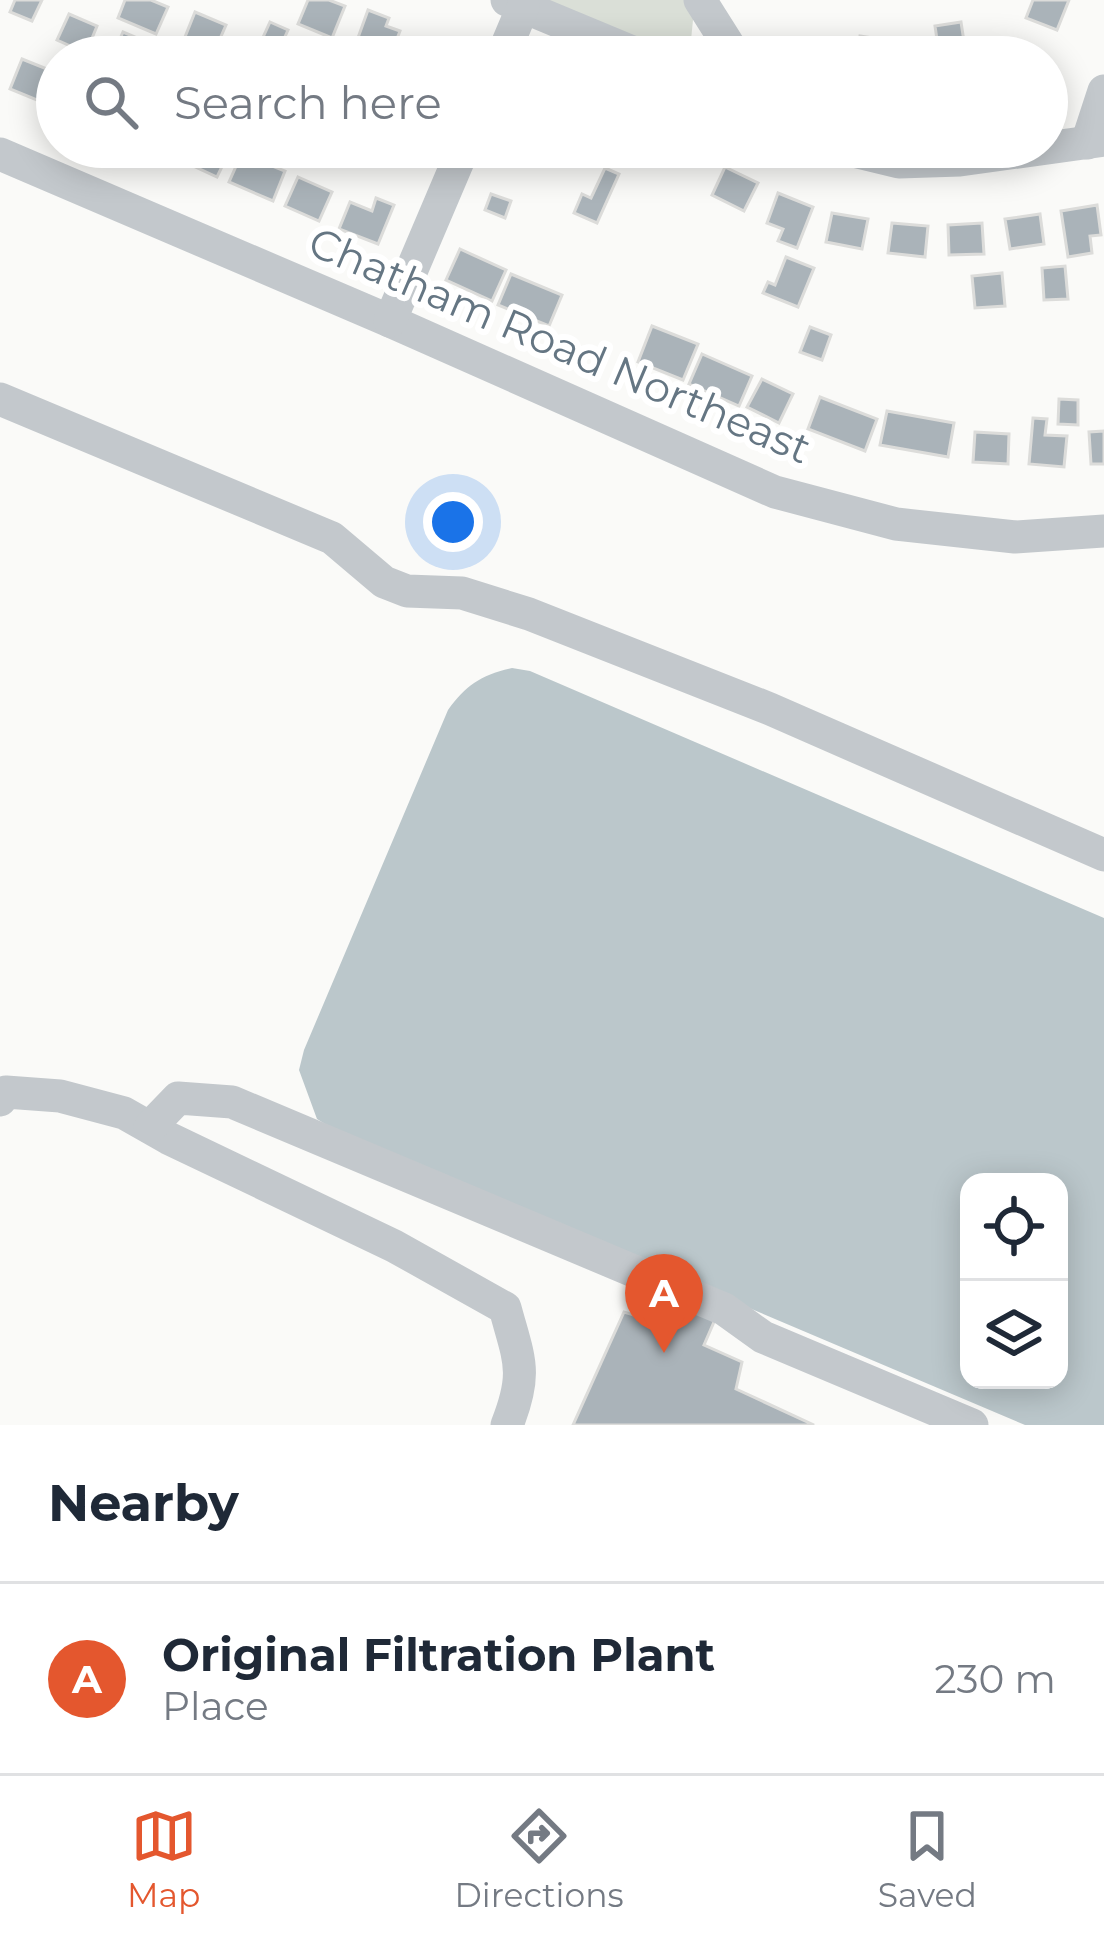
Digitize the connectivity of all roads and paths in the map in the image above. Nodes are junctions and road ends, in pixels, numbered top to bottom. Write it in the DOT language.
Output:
graph roads {
  1 [pos="700,0"];
  2 [pos="515,3"];
  3 [pos="507,36"];
  4 [pos="594,36"];
  5 [pos="723,36"];
  6 [pos="1104,91"];
  7 [pos="1096,142"];
  8 [pos="0,154"];
  9 [pos="455,168"];
  10 [pos="390,322"];
  11 [pos="0,399"];
  12 [pos="1104,531"];
  13 [pos="1104,855"];
  14 [pos="0,1100"];
  15 [pos="150,1127"];
  16 [pos="507,1425"];
  17 [pos="972,1425"];
  1 -- 5 [label="street"];
  2 -- 3 [label="street"];
  2 -- 4 [label="street"];
  6 -- 7 [label="street"];
  8 -- 10 [label="street, Chatham Road Northeast"];
  9 -- 10 [label="street"];
  10 -- 12 [label="street, Chatham Road Northeast"];
  11 -- 13 [label="street"];
  14 -- 15 [label="street"];
  15 -- 16 [label="street"];
  15 -- 17 [label="street"];
}
